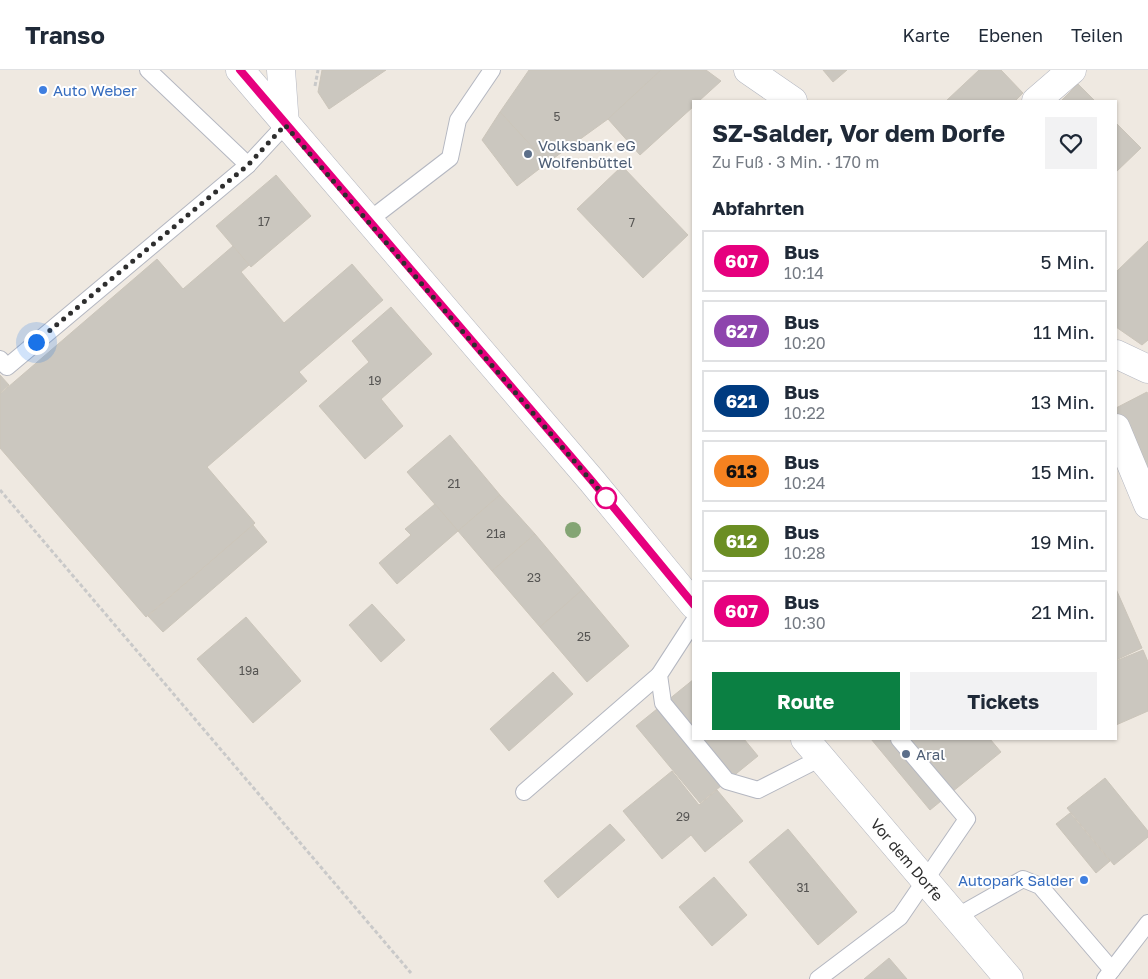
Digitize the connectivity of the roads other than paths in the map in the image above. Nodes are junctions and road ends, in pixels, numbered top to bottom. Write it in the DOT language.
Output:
graph roads {
  1 [pos="148,70"];
  2 [pos="240,70"];
  3 [pos="281,70"];
  4 [pos="492,70"];
  5 [pos="748,70"];
  6 [pos="1072,70"];
  7 [pos="792,100"];
  8 [pos="1037,100"];
  9 [pos="285,125"];
  10 [pos="248,165"];
  11 [pos="368,221"];
  12 [pos="1117,354"];
  13 [pos="0,359"];
  14 [pos="1148,369"];
  15 [pos="1117,430"];
  16 [pos="1148,505"];
  17 [pos="692,603"];
  18 [pos="692,624"];
  19 [pos="659,675"];
  20 [pos="692,739"];
  21 [pos="693,740"];
  22 [pos="900,740"];
  23 [pos="812,744"];
  24 [pos="524,792"];
  25 [pos="926,882"];
  26 [pos="956,917"];
  27 [pos="1148,923"];
  28 [pos="1108,974"];
  29 [pos="818,979"];
  30 [pos="1009,979"];
  1 -- 10 [label="lane"];
  2 -- 9 [label="main road"];
  3 -- 9 [label="main road"];
  4 -- 11 [label="lane"];
  5 -- 7 [label="main road"];
  6 -- 8 [label="main road"];
  9 -- 10 [label="lane"];
  9 -- 11 [label="main road"];
  10 -- 13 [label="lane"];
  11 -- 17 [label="main road"];
  12 -- 14 [label="main road"];
  15 -- 16 [label="main road"];
  18 -- 19 [label="lane"];
  19 -- 20 [label="lane"];
  19 -- 24 [label="lane"];
  21 -- 23 [label="lane"];
  22 -- 25 [label="lane"];
  23 -- 25 [label="main road, Vor dem Dorfe"];
  25 -- 26 [label="main road, Vor dem Dorfe"];
  25 -- 29 [label="lane"];
  26 -- 28 [label="lane"];
  26 -- 30 [label="main road, Vor dem Dorfe"];
  27 -- 28 [label="lane"];
}
